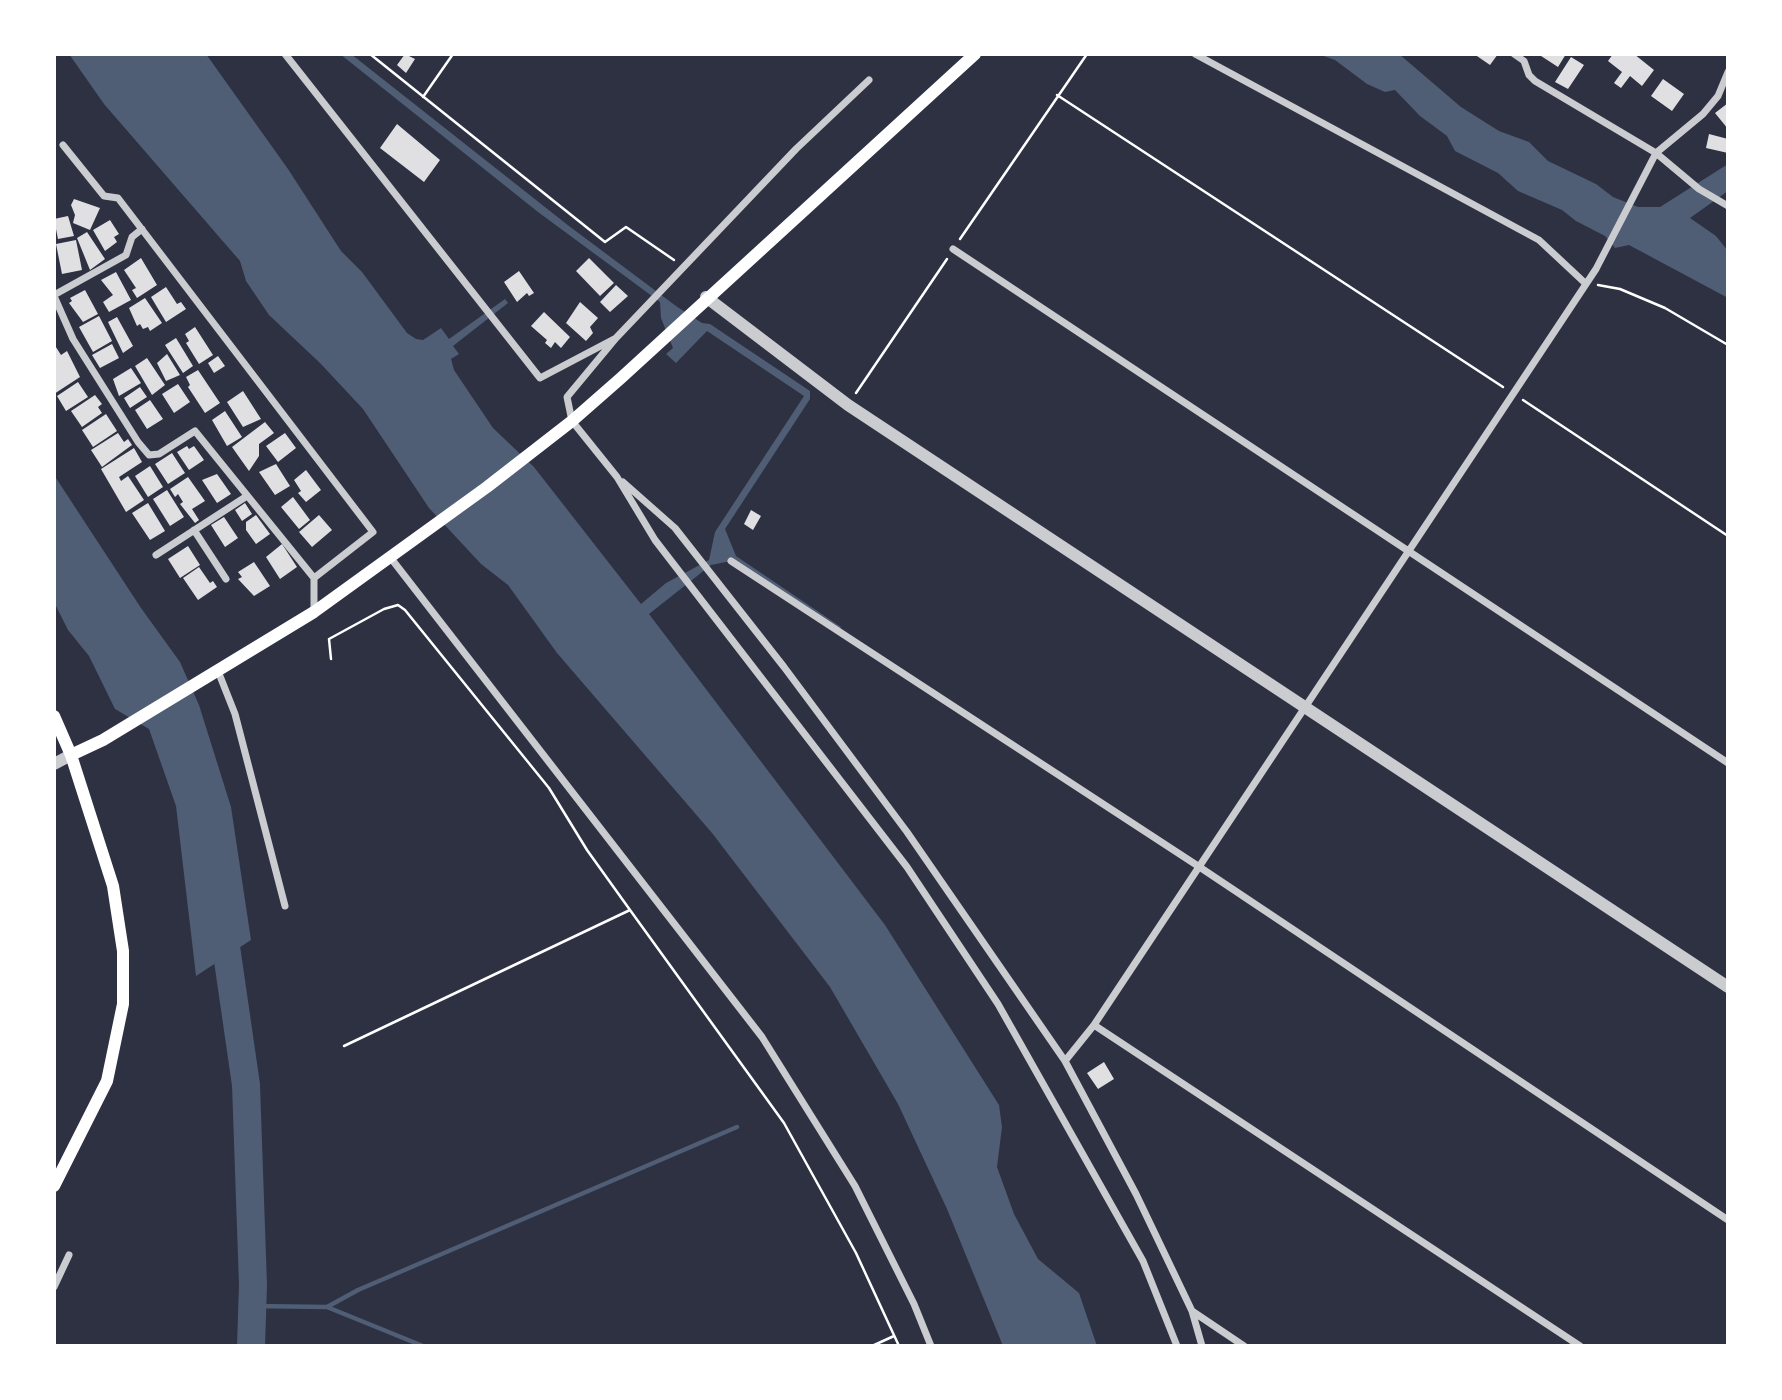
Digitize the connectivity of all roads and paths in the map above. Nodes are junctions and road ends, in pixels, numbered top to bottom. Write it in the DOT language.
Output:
graph roads {
  1 [pos="285,54"];
  2 [pos="370,54"];
  3 [pos="453,54"];
  4 [pos="975,54"];
  5 [pos="1087,54"];
  6 [pos="1195,54"];
  7 [pos="1514,54"];
  8 [pos="1728,72"];
  9 [pos="869,80"];
  10 [pos="1057,95"];
  11 [pos="422,97"];
  12 [pos="63,145"];
  13 [pos="1656,153"];
  14 [pos="1727,205"];
  15 [pos="142,229"];
  16 [pos="953,249"];
  17 [pos="683,265"];
  18 [pos="1584,283"];
  19 [pos="54,295"];
  20 [pos="706,296"];
  21 [pos="616,338"];
  22 [pos="1728,345"];
  23 [pos="1512,393"];
  24 [pos="848,405"];
  25 [pos="572,421"];
  26 [pos="617,477"];
  27 [pos="247,496"];
  28 [pos="194,530"];
  29 [pos="1728,536"];
  30 [pos="1407,550"];
  31 [pos="156,555"];
  32 [pos="390,557"];
  33 [pos="731,561"];
  34 [pos="314,578"];
  35 [pos="226,579"];
  36 [pos="314,612"];
  37 [pos="331,659"];
  38 [pos="218,671"];
  39 [pos="1302,708"];
  40 [pos="54,716"];
  41 [pos="71,755"];
  42 [pos="1728,763"];
  43 [pos="54,765"];
  44 [pos="1198,866"];
  45 [pos="285,906"];
  46 [pos="630,910"];
  47 [pos="1728,987"];
  48 [pos="1094,1025"];
  49 [pos="344,1046"];
  50 [pos="1065,1061"];
  51 [pos="54,1186"];
  52 [pos="1728,1220"];
  53 [pos="69,1255"];
  54 [pos="54,1287"];
  55 [pos="1192,1311"];
  56 [pos="895,1335"];
  57 [pos="872,1346"];
  58 [pos="899,1346"];
  59 [pos="931,1346"];
  60 [pos="1177,1346"];
  61 [pos="1202,1346"];
  62 [pos="1244,1346"];
  63 [pos="1580,1346"];
  1 -- 21 [label="street"];
  2 -- 11 [label="path"];
  3 -- 11 [label="path"];
  4 -- 20 [label="main road"];
  5 -- 10 [label="path"];
  6 -- 18 [label="street"];
  7 -- 13 [label="street"];
  8 -- 13 [label="street"];
  9 -- 17 [label="street"];
  10 -- 16 [label="path"];
  10 -- 23 [label="path"];
  11 -- 17 [label="path"];
  12 -- 15 [label="street"];
  13 -- 14 [label="street"];
  13 -- 18 [label="street"];
  15 -- 19 [label="street"];
  15 -- 34 [label="street"];
  16 -- 24 [label="path"];
  16 -- 30 [label="street"];
  17 -- 21 [label="street"];
  18 -- 22 [label="path"];
  18 -- 23 [label="street"];
  19 -- 27 [label="street"];
  20 -- 24 [label="street"];
  20 -- 25 [label="main road"];
  21 -- 25 [label="street"];
  23 -- 29 [label="path"];
  23 -- 30 [label="street"];
  24 -- 39 [label="street"];
  25 -- 26 [label="street"];
  25 -- 32 [label="main road"];
  26 -- 50 [label="street"];
  26 -- 60 [label="street"];
  27 -- 28 [label="street"];
  27 -- 34 [label="street"];
  28 -- 31 [label="street"];
  28 -- 35 [label="street"];
  30 -- 39 [label="street"];
  30 -- 42 [label="street"];
  32 -- 36 [label="main road"];
  32 -- 59 [label="street"];
  33 -- 44 [label="street"];
  34 -- 36 [label="street"];
  36 -- 38 [label="main road"];
  37 -- 46 [label="path"];
  38 -- 41 [label="main road"];
  38 -- 45 [label="street"];
  39 -- 44 [label="street"];
  39 -- 47 [label="street"];
  40 -- 41 [label="main road"];
  41 -- 43 [label="street"];
  41 -- 51 [label="main road"];
  44 -- 48 [label="street"];
  44 -- 52 [label="street"];
  46 -- 49 [label="path"];
  46 -- 56 [label="path"];
  48 -- 50 [label="street"];
  48 -- 63 [label="street"];
  50 -- 55 [label="street"];
  53 -- 54 [label="street"];
  55 -- 61 [label="street"];
  55 -- 62 [label="street"];
  56 -- 57 [label="path"];
  56 -- 58 [label="path"];
}
